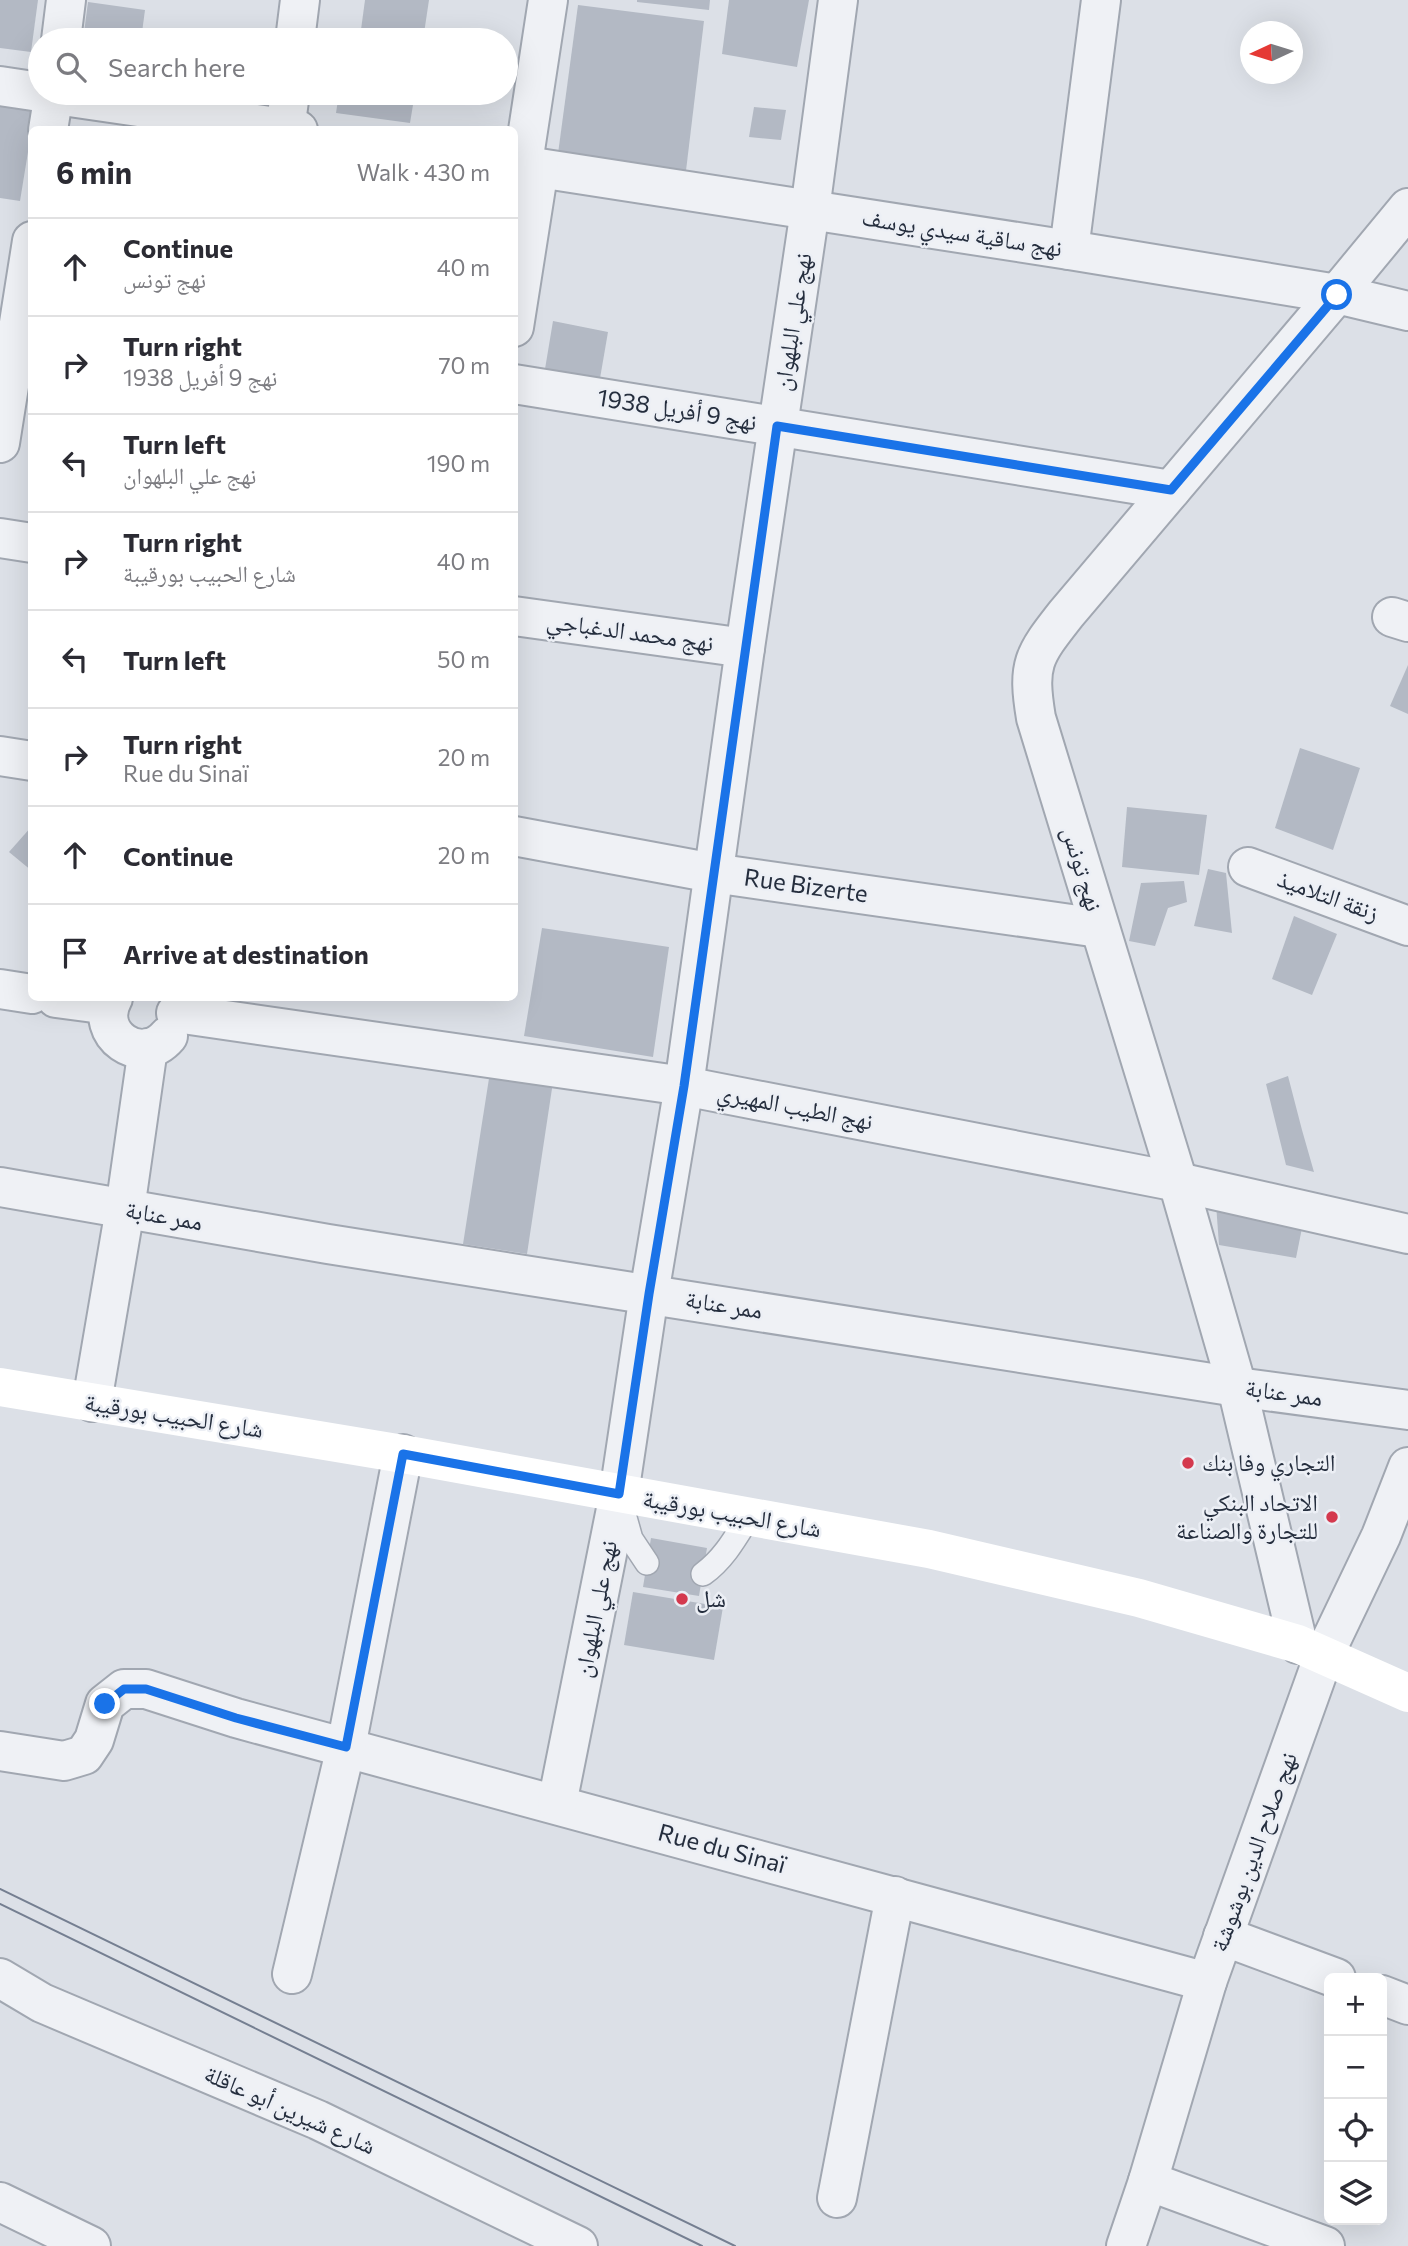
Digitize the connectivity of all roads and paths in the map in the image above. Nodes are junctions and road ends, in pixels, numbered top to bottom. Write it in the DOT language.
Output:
graph roads {
  1 [pos="66,0"];
  2 [pos="300,0"];
  3 [pos="548,0"];
  4 [pos="838,0"];
  5 [pos="1101,0"];
  6 [pos="62,28"];
  7 [pos="296,28"];
  8 [pos="0,86"];
  9 [pos="28,94"];
  10 [pos="108,105"];
  11 [pos="290,120"];
  12 [pos="525,165"];
  13 [pos="1408,208"];
  14 [pos="810,210"];
  15 [pos="1069,250"];
  16 [pos="28,259"];
  17 [pos="518,268"];
  18 [pos="1337,295"];
  19 [pos="18,304"];
  20 [pos="1408,311"];
  21 [pos="518,385"];
  22 [pos="777,426"];
  23 [pos="0,443"];
  24 [pos="1171,490"];
  25 [pos="0,538"];
  26 [pos="28,543"];
  27 [pos="518,617"];
  28 [pos="745,648"];
  29 [pos="0,756"];
  30 [pos="28,760"];
  31 [pos="518,837"];
  32 [pos="1248,867"];
  33 [pos="713,873"];
  34 [pos="1408,926"];
  35 [pos="1099,928"];
  36 [pos="0,989"];
  37 [pos="28,993"];
  38 [pos="111,1001"];
  39 [pos="174,1005"];
  40 [pos="148,1048"];
  41 [pos="684,1086"];
  42 [pos="1178,1182"];
  43 [pos="0,1187"];
  44 [pos="125,1209"];
  45 [pos="1408,1234"];
  46 [pos="649,1294"];
  47 [pos="0,1387"];
  48 [pos="1237,1387"];
  49 [pos="92,1402"];
  50 [pos="1408,1410"];
  51 [pos="403,1454"];
  52 [pos="1408,1467"];
  53 [pos="619,1494"];
  54 [pos="749,1516"];
  55 [pos="647,1563"];
  56 [pos="703,1574"];
  57 [pos="1311,1649"];
  58 [pos="1408,1693"];
  59 [pos="346,1747"];
  60 [pos="0,1751"];
  61 [pos="557,1804"];
  62 [pos="895,1896"];
  63 [pos="1223,1936"];
  64 [pos="292,1974"];
  65 [pos="1324,1974"];
  66 [pos="0,1978"];
  67 [pos="1207,1982"];
  68 [pos="1387,1997"];
  69 [pos="1408,2005"];
  70 [pos="1149,2181"];
  71 [pos="837,2199"];
  72 [pos="0,2202"];
  73 [pos="91,2246"];
  74 [pos="578,2246"];
  75 [pos="1126,2246"];
  76 [pos="1325,2246"];
  1 -- 6 [label="street"];
  2 -- 7 [label="street"];
  3 -- 12 [label="street"];
  4 -- 14 [label="street, نهج علي البلهوان"];
  5 -- 15 [label="street"];
  8 -- 9 [label="street"];
  10 -- 11 [label="street"];
  12 -- 14 [label="street, نهج ساقية سيدي يوسف"];
  12 -- 17 [label="street"];
  13 -- 18 [label="street, نهج تونس"];
  14 -- 15 [label="street, نهج ساقية سيدي يوسف"];
  14 -- 22 [label="street, نهج علي البلهوان"];
  15 -- 18 [label="street, نهج ساقية سيدي يوسف"];
  16 -- 19 [label="street"];
  18 -- 20 [label="street, نهج ساقية سيدي يوسف"];
  18 -- 24 [label="street, نهج تونس"];
  19 -- 23 [label="street"];
  21 -- 22 [label="street, نهج 9 أفريل 1938"];
  22 -- 24 [label="street, نهج 9 أفريل 1938"];
  22 -- 28 [label="street, نهج علي البلهوان"];
  24 -- 35 [label="street, نهج تونس"];
  25 -- 26 [label="street"];
  27 -- 28 [label="street, نهج محمد الدغباجي"];
  28 -- 33 [label="street, نهج علي البلهوان"];
  29 -- 30 [label="street"];
  31 -- 33 [label="street, Rue Bizerte"];
  32 -- 34 [label="street, زنقة التلاميذ"];
  33 -- 35 [label="street, Rue Bizerte"];
  33 -- 41 [label="street, نهج علي البلهوان"];
  35 -- 42 [label="street, نهج تونس"];
  36 -- 37 [label="street"];
  38 -- 40 [label="street"];
  39 -- 40 [label="street"];
  39 -- 41 [label="street, نهج الطيب المهيري"];
  40 -- 44 [label="street"];
  41 -- 42 [label="street, نهج الطيب المهيري"];
  41 -- 46 [label="street, نهج علي البلهوان"];
  42 -- 45 [label="street, نهج الطيب المهيري"];
  42 -- 48 [label="street, نهج تونس"];
  43 -- 44 [label="street, ممر عنابة"];
  44 -- 46 [label="street, ممر عنابة"];
  44 -- 49 [label="street"];
  46 -- 48 [label="street, ممر عنابة"];
  46 -- 53 [label="street, نهج علي البلهوان"];
  47 -- 49 [label="main road, شارع الحبيب بورقيبة"];
  48 -- 50 [label="street, ممر عنابة"];
  48 -- 57 [label="street, نهج تونس"];
  49 -- 51 [label="main road, شارع الحبيب بورقيبة"];
  51 -- 53 [label="main road, شارع الحبيب بورقيبة"];
  51 -- 59 [label="street"];
  52 -- 57 [label="street, نهج صلاح الدين بوشوشة"];
  53 -- 54 [label="main road, شارع الحبيب بورقيبة"];
  53 -- 55 [label="lane"];
  53 -- 61 [label="street, نهج علي البلهوان"];
  54 -- 56 [label="lane"];
  54 -- 57 [label="main road, شارع الحبيب بورقيبة"];
  57 -- 58 [label="main road, شارع الحبيب بورقيبة"];
  57 -- 63 [label="street, نهج صلاح الدين بوشوشة"];
  59 -- 60 [label="street, Rue du Sinaï"];
  59 -- 61 [label="street, Rue du Sinaï"];
  59 -- 64 [label="street"];
  61 -- 62 [label="street, Rue du Sinaï"];
  62 -- 67 [label="street, Rue du Sinaï"];
  62 -- 71 [label="street"];
  63 -- 65 [label="street"];
  63 -- 67 [label="street, نهج صلاح الدين بوشوشة"];
  66 -- 74 [label="street, شارع شيرين أبو عاقلة"];
  67 -- 70 [label="street, نهج صلاح الدين بوشوشة"];
  68 -- 69 [label="street"];
  70 -- 75 [label="street, نهج صلاح الدين بوشوشة"];
  70 -- 76 [label="street"];
  72 -- 73 [label="street"];
}
